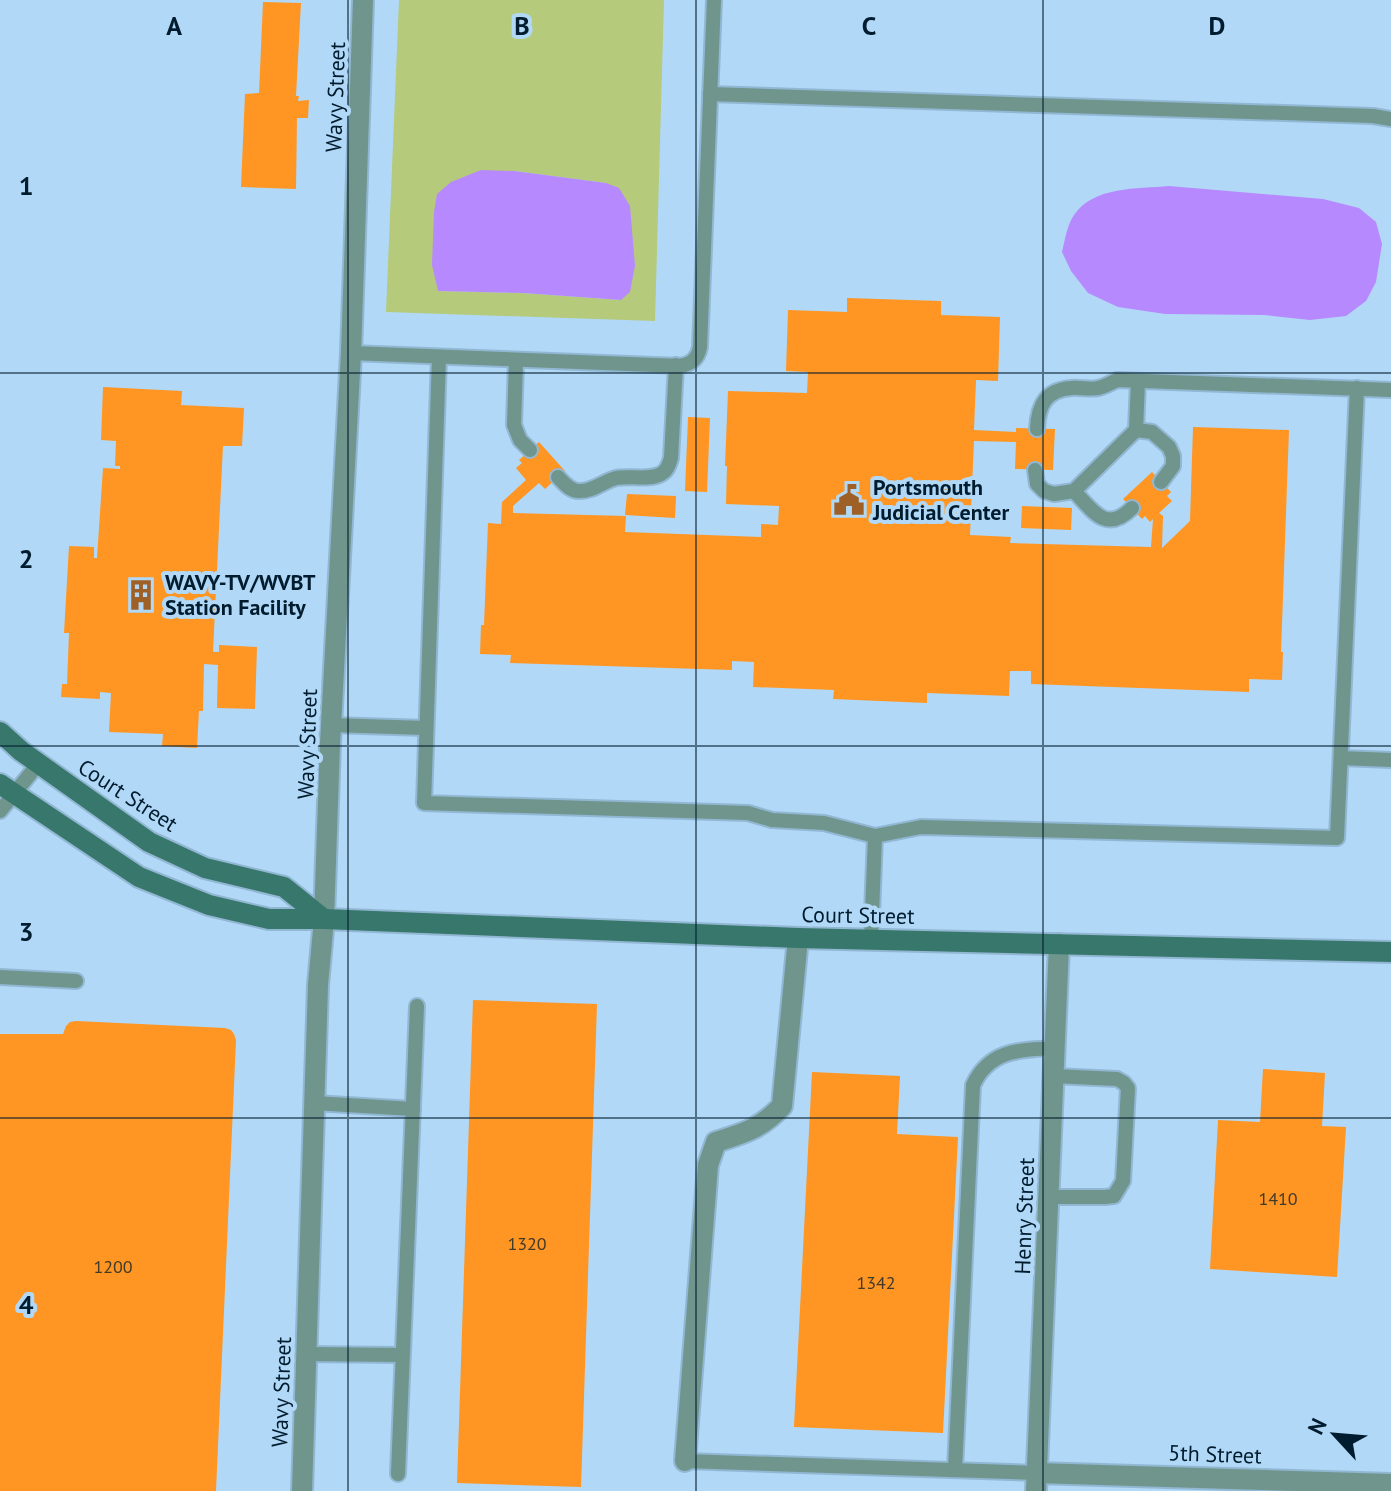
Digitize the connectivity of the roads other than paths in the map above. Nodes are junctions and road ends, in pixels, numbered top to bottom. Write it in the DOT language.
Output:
graph roads {
  1 [pos="363,0"];
  2 [pos="714,0"];
  3 [pos="710,94"];
  4 [pos="1391,119"];
  5 [pos="351,353"];
  6 [pos="439,357"];
  7 [pos="516,360"];
  8 [pos="676,365"];
  9 [pos="1138,381"];
  10 [pos="1357,388"];
  11 [pos="1391,390"];
  12 [pos="1037,429"];
  13 [pos="1136,430"];
  14 [pos="530,450"];
  15 [pos="1035,470"];
  16 [pos="558,477"];
  17 [pos="1161,482"];
  18 [pos="1074,491"];
  19 [pos="1132,508"];
  20 [pos="331,725"];
  21 [pos="426,728"];
  22 [pos="0,732"];
  23 [pos="1341,758"];
  24 [pos="1391,760"];
  25 [pos="39,763"];
  26 [pos="7,788"];
  27 [pos="0,811"];
  28 [pos="875,836"];
  29 [pos="324,919"];
  30 [pos="798,938"];
  31 [pos="871,940"];
  32 [pos="1059,944"];
  33 [pos="1391,952"];
  34 [pos="0,977"];
  35 [pos="76,981"];
  36 [pos="417,1006"];
  37 [pos="1055,1048"];
  38 [pos="1054,1076"];
  39 [pos="314,1103"];
  40 [pos="413,1109"];
  41 [pos="1048,1197"];
  42 [pos="306,1354"];
  43 [pos="402,1355"];
  44 [pos="685,1461"];
  45 [pos="955,1470"];
  46 [pos="398,1474"];
  47 [pos="1036,1482"];
  48 [pos="1391,1484"];
  49 [pos="1258,1485"];
  50 [pos="302,1491"];
  1 -- 5 [label="street, Wavy Street"];
  2 -- 3 [label="lane"];
  3 -- 4 [label="lane"];
  3 -- 8 [label="lane"];
  5 -- 6 [label="lane"];
  5 -- 20 [label="street, Wavy Street"];
  6 -- 7 [label="lane"];
  6 -- 21 [label="lane"];
  7 -- 8 [label="lane"];
  7 -- 14 [label="lane"];
  8 -- 16 [label="lane"];
  9 -- 10 [label="lane"];
  9 -- 12 [label="lane"];
  9 -- 13 [label="lane"];
  10 -- 11 [label="lane"];
  10 -- 23 [label="lane"];
  13 -- 17 [label="lane"];
  13 -- 18 [label="lane"];
  15 -- 18 [label="lane"];
  18 -- 19 [label="lane"];
  20 -- 21 [label="lane"];
  20 -- 29 [label="street, Wavy Street"];
  21 -- 28 [label="lane"];
  22 -- 25 [label="main road, Court Street"];
  23 -- 24 [label="lane"];
  23 -- 28 [label="lane"];
  25 -- 26 [label="lane"];
  25 -- 29 [label="main road, Court Street"];
  26 -- 27 [label="lane"];
  26 -- 29 [label="main road, Court Street"];
  28 -- 31 [label="lane"];
  29 -- 30 [label="main road, Court Street"];
  29 -- 39 [label="street, Wavy Street"];
  30 -- 31 [label="main road, Court Street"];
  30 -- 44 [label="street"];
  31 -- 32 [label="main road, Court Street"];
  32 -- 33 [label="main road, Court Street"];
  32 -- 37 [label="street, Henry Street"];
  34 -- 35 [label="lane"];
  36 -- 40 [label="lane"];
  37 -- 38 [label="street, Henry Street"];
  37 -- 45 [label="lane"];
  38 -- 41 [label="street, Henry Street"];
  38 -- 41 [label="lane"];
  39 -- 40 [label="lane"];
  39 -- 42 [label="street, Wavy Street"];
  40 -- 43 [label="lane"];
  41 -- 47 [label="street, Henry Street"];
  42 -- 43 [label="lane"];
  42 -- 50 [label="street, Wavy Street"];
  43 -- 46 [label="lane"];
  44 -- 45 [label="lane"];
  45 -- 47 [label="lane"];
  47 -- 49 [label="street, 5th Street"];
  48 -- 49 [label="street, 5th Street"];
}
